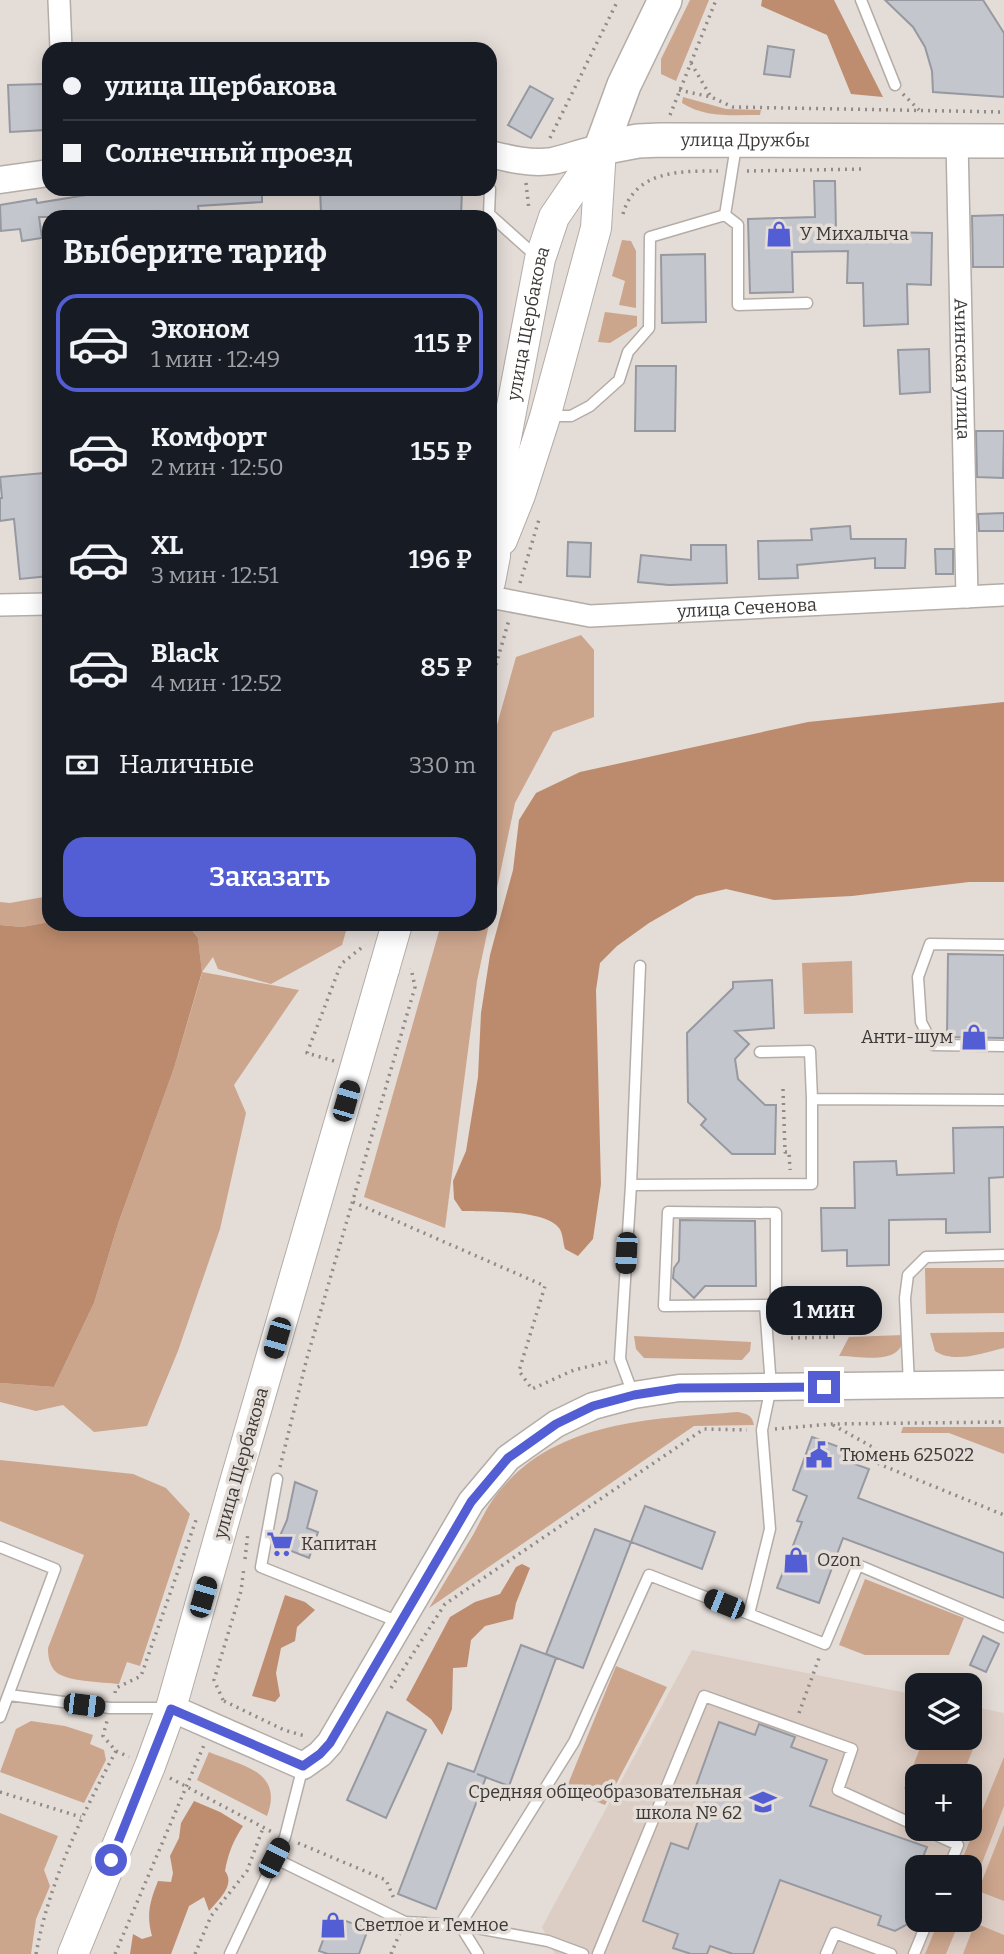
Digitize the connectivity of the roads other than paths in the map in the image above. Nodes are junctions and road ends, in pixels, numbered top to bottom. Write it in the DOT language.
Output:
graph roads {
  1 [pos="59,0"];
  2 [pos="665,0"];
  3 [pos="861,0"];
  4 [pos="61,42"];
  5 [pos="895,85"];
  6 [pos="957,141"];
  7 [pos="1004,141"];
  8 [pos="601,148"];
  9 [pos="497,155"];
  10 [pos="734,157"];
  11 [pos="42,174"];
  12 [pos="0,180"];
  13 [pos="725,215"];
  14 [pos="497,221"];
  15 [pos="540,259"];
  16 [pos="807,303"];
  17 [pos="545,416"];
  18 [pos="497,485"];
  19 [pos="497,558"];
  20 [pos="1004,595"];
  21 [pos="967,597"];
  22 [pos="497,598"];
  23 [pos="42,604"];
  24 [pos="0,606"];
  25 [pos="397,931"];
  26 [pos="1004,945"];
  27 [pos="640,966"];
  28 [pos="1004,1046"];
  29 [pos="760,1052"];
  30 [pos="812,1099"];
  31 [pos="1004,1100"];
  32 [pos="631,1185"];
  33 [pos="1004,1255"];
  34 [pos="765,1305"];
  35 [pos="1004,1384"];
  36 [pos="909,1385"];
  37 [pos="771,1387"];
  38 [pos="634,1395"];
  39 [pos="277,1479"];
  40 [pos="0,1547"];
  41 [pos="749,1614"];
  42 [pos="401,1623"];
  43 [pos="1004,1627"];
  44 [pos="9,1695"];
  45 [pos="171,1709"];
  46 [pos="0,1717"];
  47 [pos="303,1766"];
  48 [pos="905,1821"];
  49 [pos="949,1841"];
  50 [pos="954,1855"];
  51 [pos="274,1858"];
  52 [pos="460,1925"];
  53 [pos="923,1932"];
  54 [pos="73,1954"];
  55 [pos="230,1954"];
  56 [pos="478,1954"];
  57 [pos="583,1954"];
  58 [pos="598,1954"];
  59 [pos="826,1954"];
  60 [pos="891,1954"];
  61 [pos="914,1954"];
  1 -- 4 [label="street"];
  2 -- 8 [label="main road, улица Щербакова"];
  3 -- 5 [label="lane"];
  6 -- 7 [label="main road, улица Дружбы"];
  6 -- 10 [label="main road, улица Дружбы"];
  6 -- 21 [label="street, Ачинская улица"];
  8 -- 9 [label="street, улица Дружбы"];
  8 -- 10 [label="main road, улица Дружбы"];
  8 -- 15 [label="main road, улица Щербакова"];
  8 -- 17 [label="main road, улица Щербакова"];
  10 -- 13 [label="lane"];
  11 -- 12 [label="street"];
  13 -- 16 [label="lane"];
  13 -- 17 [label="lane"];
  14 -- 15 [label="lane"];
  15 -- 18 [label="main road, улица Щербакова"];
  17 -- 19 [label="main road, улица Щербакова"];
  20 -- 21 [label="street, улица Сеченова"];
  21 -- 22 [label="street, улица Сеченова"];
  23 -- 24 [label="street"];
  25 -- 45 [label="main road, улица Щербакова, bridge"];
  26 -- 28 [label="lane"];
  27 -- 32 [label="lane"];
  29 -- 30 [label="lane"];
  30 -- 31 [label="lane"];
  30 -- 32 [label="lane"];
  32 -- 38 [label="lane"];
  33 -- 36 [label="lane"];
  34 -- 34 [label="lane"];
  34 -- 37 [label="lane"];
  35 -- 36 [label="street"];
  36 -- 37 [label="street"];
  37 -- 38 [label="street"];
  37 -- 41 [label="lane"];
  38 -- 42 [label="street"];
  39 -- 42 [label="lane"];
  40 -- 44 [label="lane"];
  41 -- 43 [label="lane"];
  41 -- 52 [label="lane"];
  42 -- 47 [label="street"];
  44 -- 45 [label="lane"];
  44 -- 46 [label="lane"];
  45 -- 47 [label="street"];
  45 -- 54 [label="main road, улица Щербакова"];
  47 -- 51 [label="lane"];
  48 -- 58 [label="lane"];
  49 -- 50 [label="lane"];
  51 -- 52 [label="lane"];
  51 -- 55 [label="lane"];
  52 -- 56 [label="lane"];
  52 -- 57 [label="lane"];
  53 -- 61 [label="lane"];
  59 -- 60 [label="lane"];
}
